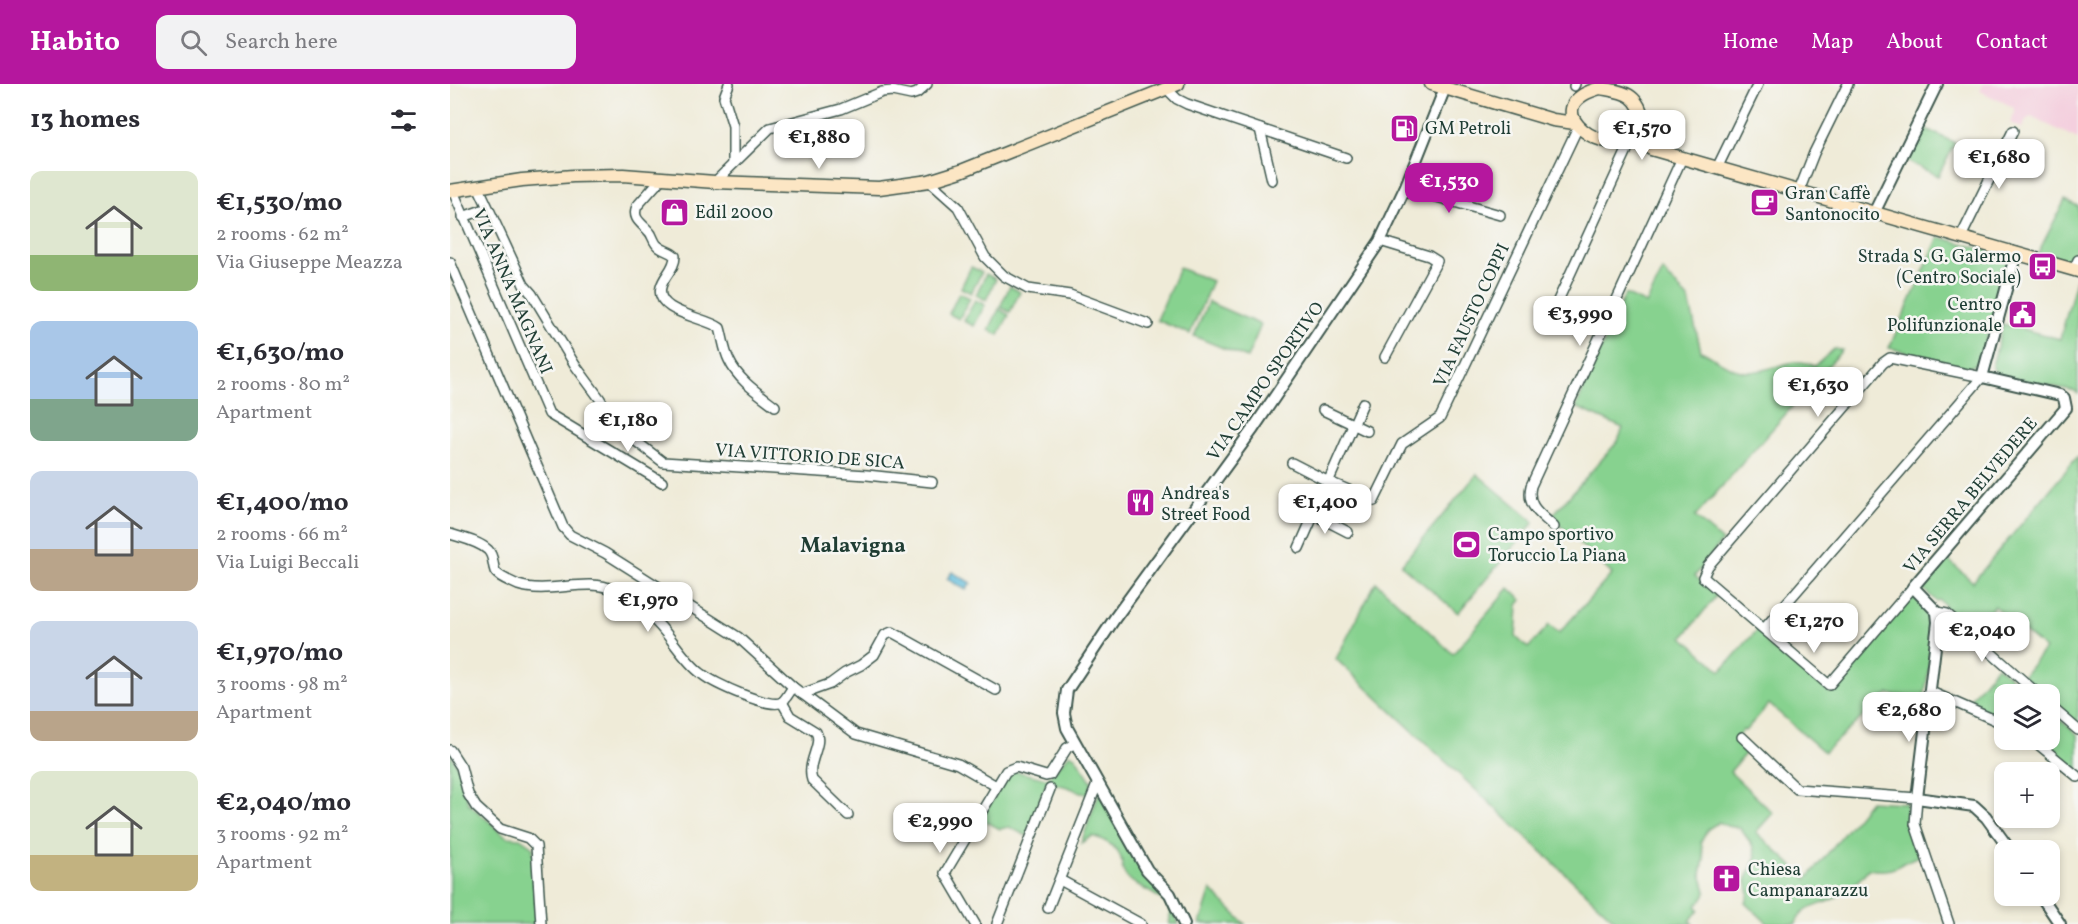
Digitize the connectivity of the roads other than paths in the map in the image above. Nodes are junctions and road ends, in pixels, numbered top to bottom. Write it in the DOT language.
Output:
graph roads {
  1 [pos="729,84"];
  2 [pos="927,84"];
  3 [pos="1431,84"];
  4 [pos="1627,84"];
  5 [pos="1758,84"];
  6 [pos="1848,84"];
  7 [pos="1937,84"];
  8 [pos="1602,86"];
  9 [pos="1164,87"];
  10 [pos="1445,88"];
  11 [pos="1632,97"];
  12 [pos="1571,109"];
  13 [pos="1553,120"];
  14 [pos="1576,125"];
  15 [pos="1260,129"];
  16 [pos="2013,131"];
  17 [pos="1636,136"];
  18 [pos="1346,158"];
  19 [pos="1682,158"];
  20 [pos="733,164"];
  21 [pos="1716,168"];
  22 [pos="662,178"];
  23 [pos="1272,180"];
  24 [pos="929,181"];
  25 [pos="715,182"];
  26 [pos="478,186"];
  27 [pos="1405,188"];
  28 [pos="451,191"];
  29 [pos="1799,191"];
  30 [pos="488,208"];
  31 [pos="1874,213"];
  32 [pos="1500,215"];
  33 [pos="463,217"];
  34 [pos="1961,237"];
  35 [pos="1380,241"];
  36 [pos="2016,253"];
  37 [pos="450,262"];
  38 [pos="2076,267"];
  39 [pos="1550,318"];
  40 [pos="1148,324"];
  41 [pos="1385,357"];
  42 [pos="1982,378"];
  43 [pos="1363,402"];
  44 [pos="775,406"];
  45 [pos="1323,410"];
  46 [pos="1353,424"];
  47 [pos="1367,432"];
  48 [pos="1292,463"];
  49 [pos="662,482"];
  50 [pos="932,482"];
  51 [pos="1327,482"];
  52 [pos="1313,514"];
  53 [pos="1554,527"];
  54 [pos="1348,532"];
  55 [pos="450,534"];
  56 [pos="1299,548"];
  57 [pos="1913,587"];
  58 [pos="1938,612"];
  59 [pos="1764,629"];
  60 [pos="2027,684"];
  61 [pos="793,687"];
  62 [pos="996,690"];
  63 [pos="1929,692"];
  64 [pos="802,694"];
  65 [pos="782,702"];
  66 [pos="2060,714"];
  67 [pos="1994,720"];
  68 [pos="2078,730"];
  69 [pos="1742,737"];
  70 [pos="1075,743"];
  71 [pos="450,750"];
  72 [pos="2045,750"];
  73 [pos="2078,777"];
  74 [pos="1098,782"];
  75 [pos="996,786"];
  76 [pos="1050,789"];
  77 [pos="1917,798"];
  78 [pos="848,815"];
  79 [pos="2003,840"];
  80 [pos="1060,880"];
  81 [pos="2048,906"];
  82 [pos="1048,908"];
  83 [pos="541,924"];
  84 [pos="975,924"];
  85 [pos="998,924"];
  86 [pos="1141,924"];
  87 [pos="1184,924"];
  88 [pos="1950,924"];
  89 [pos="2060,924"];
  1 -- 20 [label="street"];
  2 -- 20 [label="street"];
  3 -- 10 [label="main road"];
  4 -- 11 [label="main road"];
  5 -- 21 [label="street"];
  6 -- 29 [label="street"];
  7 -- 31 [label="street"];
  8 -- 11 [label="main road"];
  8 -- 12 [label="main road"];
  9 -- 15 [label="street"];
  9 -- 24 [label="main road"];
  10 -- 13 [label="main road"];
  10 -- 27 [label="street, VIA CAMPO SPORTIVO"];
  11 -- 17 [label="main road"];
  12 -- 13 [label="main road"];
  12 -- 14 [label="main road"];
  13 -- 14 [label="main road"];
  14 -- 17 [label="main road"];
  14 -- 51 [label="street, VIA FAUSTO COPPI"];
  15 -- 18 [label="street"];
  15 -- 23 [label="street"];
  16 -- 34 [label="street"];
  17 -- 19 [label="main road"];
  17 -- 39 [label="street"];
  19 -- 21 [label="main road"];
  19 -- 53 [label="street"];
  20 -- 25 [label="street"];
  21 -- 29 [label="main road"];
  22 -- 25 [label="main road"];
  22 -- 26 [label="main road"];
  22 -- 44 [label="street"];
  24 -- 25 [label="main road"];
  24 -- 40 [label="street"];
  26 -- 28 [label="main road"];
  26 -- 30 [label="street, VIA VITTORIO DE SICA"];
  27 -- 32 [label="street"];
  27 -- 35 [label="street, VIA CAMPO SPORTIVO"];
  28 -- 33 [label="street, VIA ANNA MAGNANI"];
  29 -- 31 [label="main road"];
  30 -- 33 [label="street"];
  30 -- 50 [label="street, VIA VITTORIO DE SICA"];
  31 -- 34 [label="main road"];
  33 -- 49 [label="street, VIA ANNA MAGNANI"];
  34 -- 36 [label="main road"];
  35 -- 41 [label="street"];
  35 -- 70 [label="street, VIA CAMPO SPORTIVO"];
  36 -- 38 [label="main road"];
  36 -- 42 [label="street"];
  37 -- 61 [label="street"];
  42 -- 57 [label="street, VIA SERRA BELVEDERE"];
  42 -- 59 [label="street"];
  42 -- 59 [label="street"];
  43 -- 46 [label="street"];
  45 -- 46 [label="street"];
  46 -- 47 [label="street"];
  46 -- 51 [label="street"];
  48 -- 51 [label="street"];
  51 -- 52 [label="street"];
  52 -- 54 [label="street"];
  52 -- 56 [label="street"];
  55 -- 65 [label="street"];
  57 -- 58 [label="street, VIA SERRA BELVEDERE"];
  57 -- 59 [label="street"];
  58 -- 60 [label="street"];
  58 -- 63 [label="street"];
  61 -- 64 [label="street"];
  61 -- 65 [label="street"];
  62 -- 64 [label="street"];
  63 -- 67 [label="street"];
  63 -- 77 [label="street"];
  64 -- 75 [label="street"];
  65 -- 78 [label="street"];
  66 -- 68 [label="street"];
  69 -- 77 [label="street"];
  70 -- 74 [label="street, VIA CAMPO SPORTIVO"];
  70 -- 75 [label="street"];
  71 -- 83 [label="street"];
  72 -- 73 [label="street"];
  74 -- 80 [label="street"];
  74 -- 87 [label="street, VIA CAMPO SPORTIVO"];
  75 -- 84 [label="street"];
  76 -- 85 [label="street"];
  77 -- 79 [label="street"];
  77 -- 88 [label="street"];
  80 -- 82 [label="street"];
  80 -- 86 [label="street"];
  81 -- 89 [label="street"];
}
